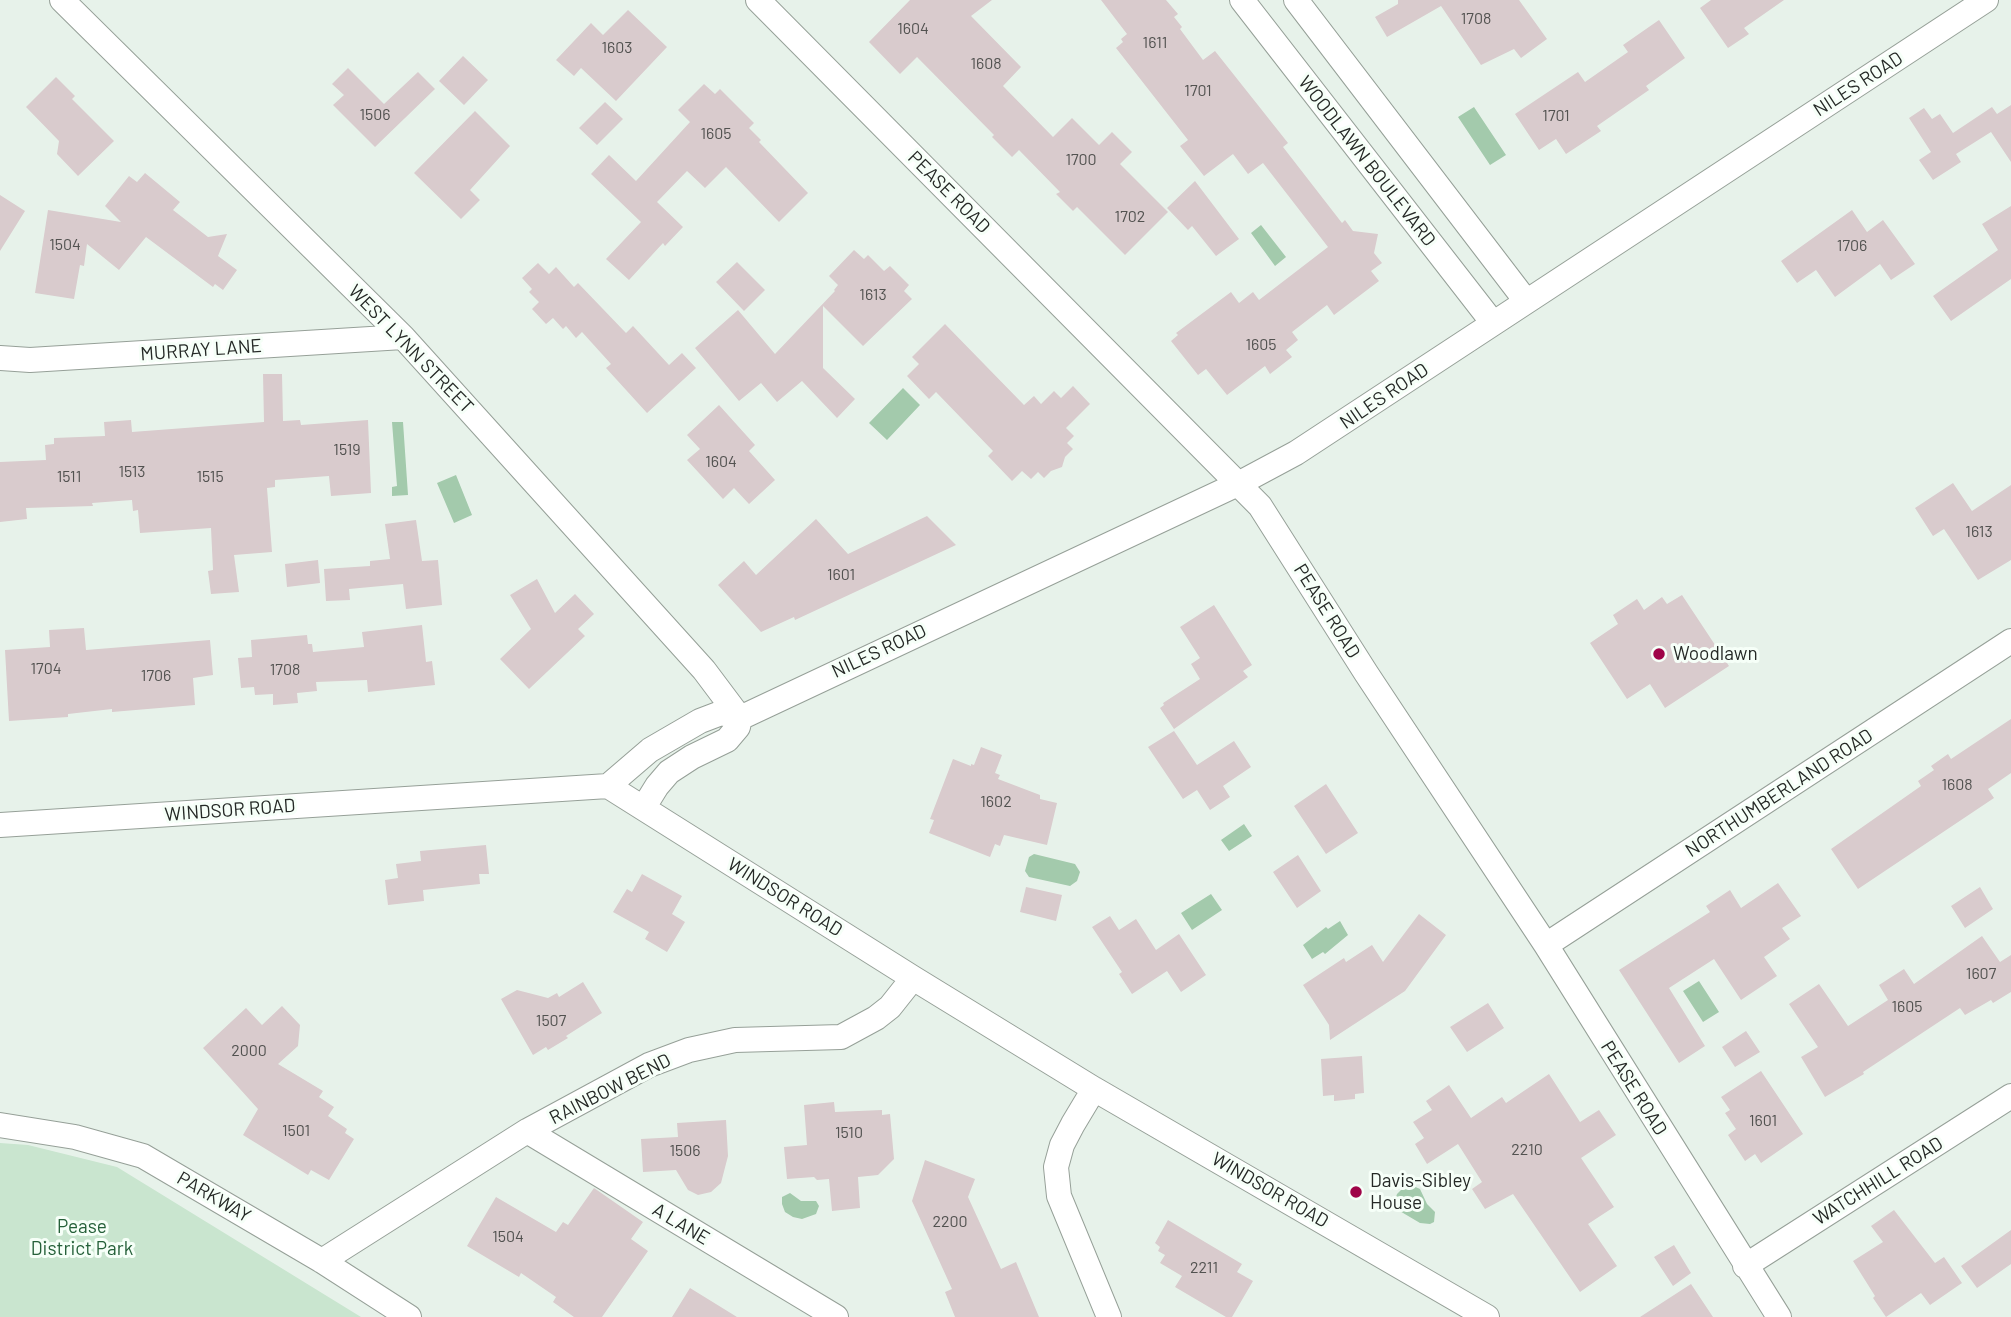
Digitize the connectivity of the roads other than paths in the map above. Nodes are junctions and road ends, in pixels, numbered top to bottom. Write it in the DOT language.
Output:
graph roads {
  1 [pos="62,0"];
  2 [pos="758,0"];
  3 [pos="1242,0"];
  4 [pos="1296,0"];
  5 [pos="1986,0"];
  6 [pos="1526,301"];
  7 [pos="1493,323"];
  8 [pos="403,337"];
  9 [pos="0,358"];
  10 [pos="1240,483"];
  11 [pos="2011,641"];
  12 [pos="740,718"];
  13 [pos="608,786"];
  14 [pos="644,807"];
  15 [pos="0,825"];
  16 [pos="1546,945"];
  17 [pos="913,978"];
  18 [pos="1094,1089"];
  19 [pos="2011,1097"];
  20 [pos="0,1125"];
  21 [pos="527,1131"];
  22 [pos="321,1261"];
  23 [pos="1745,1266"];
  24 [pos="410,1317"];
  25 [pos="836,1317"];
  26 [pos="1109,1317"];
  27 [pos="1487,1317"];
  28 [pos="1779,1317"];
  1 -- 8 [label="street, WEST LYNN STREET"];
  2 -- 10 [label="street, PEASE ROAD"];
  3 -- 7 [label="street, WOODLAWN BOULEVARD"];
  4 -- 6 [label="street, WOODLAWN BOULEVARD"];
  5 -- 6 [label="street, NILES ROAD"];
  6 -- 7 [label="street, NILES ROAD"];
  7 -- 10 [label="street, NILES ROAD"];
  8 -- 9 [label="street, MURRAY LANE"];
  8 -- 12 [label="street, WEST LYNN STREET"];
  10 -- 12 [label="street, NILES ROAD"];
  10 -- 16 [label="street, PEASE ROAD"];
  11 -- 16 [label="street, NORTHUMBERLAND ROAD"];
  12 -- 13 [label="street, NILES ROAD"];
  12 -- 14 [label="street, NILES ROAD"];
  13 -- 14 [label="street, WINDSOR ROAD"];
  13 -- 15 [label="street, WINDSOR ROAD"];
  14 -- 17 [label="street, WINDSOR ROAD"];
  16 -- 23 [label="street, PEASE ROAD"];
  17 -- 18 [label="street, WINDSOR ROAD"];
  17 -- 21 [label="street, RAINBOW BEND"];
  18 -- 26 [label="street"];
  18 -- 27 [label="street, WINDSOR ROAD"];
  19 -- 23 [label="street, WATCHHILL ROAD"];
  20 -- 22 [label="street, PARKWAY"];
  21 -- 22 [label="street, RAINBOW BEND"];
  21 -- 25 [label="street, A LANE"];
  22 -- 24 [label="street, PARKWAY"];
  23 -- 28 [label="street, PEASE ROAD"];
}
